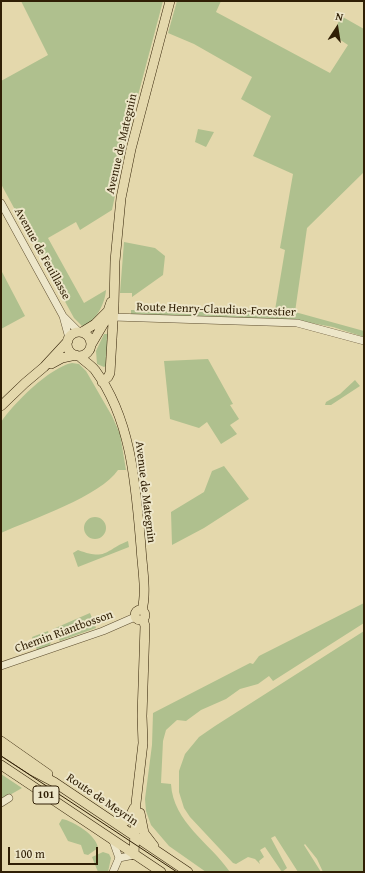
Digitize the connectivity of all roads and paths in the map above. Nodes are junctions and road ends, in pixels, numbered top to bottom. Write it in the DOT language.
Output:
graph roads {
  1 [pos="170,1"];
  2 [pos="1,203"];
  3 [pos="4,216"];
  4 [pos="111,313"];
  5 [pos="64,316"];
  6 [pos="80,332"];
  7 [pos="68,339"];
  8 [pos="364,341"];
  9 [pos="91,346"];
  10 [pos="78,356"];
  11 [pos="44,367"];
  12 [pos="94,369"];
  13 [pos="102,382"];
  14 [pos="2,407"];
  15 [pos="140,616"];
  16 [pos="1,666"];
  17 [pos="1,741"];
  18 [pos="1,750"];
  19 [pos="1,766"];
  20 [pos="54,782"];
  21 [pos="9,798"];
  22 [pos="137,799"];
  23 [pos="1,803"];
  24 [pos="112,821"];
  25 [pos="134,836"];
  26 [pos="113,841"];
  27 [pos="157,851"];
  28 [pos="134,855"];
  29 [pos="119,858"];
  30 [pos="113,872"];
  31 [pos="161,872"];
  32 [pos="188,872"];
  1 -- 4 [label="main road, Avenue de Mategnin"];
  2 -- 3 [label="street, Avenue de Feuillasse"];
  3 -- 5 [label="street, Avenue de Feuillasse"];
  4 -- 6 [label="main road"];
  4 -- 8 [label="street, Route Henry-Claudius-Forestier"];
  4 -- 9 [label="main road, Avenue de Mategnin"];
  4 -- 13 [label="main road, Avenue de Mategnin"];
  5 -- 6 [label="street, Avenue de Feuillasse"];
  5 -- 7 [label="street, Avenue de Feuillasse"];
  6 -- 7 [label="main road"];
  6 -- 9 [label="main road"];
  7 -- 10 [label="main road"];
  7 -- 11 [label="main road"];
  9 -- 10 [label="main road"];
  9 -- 12 [label="main road, Avenue de Mategnin"];
  10 -- 11 [label="main road"];
  10 -- 12 [label="main road, Avenue de Mategnin"];
  11 -- 14 [label="main road"];
  12 -- 13 [label="main road, Avenue de Mategnin"];
  13 -- 15 [label="main road, Avenue de Mategnin"];
  15 -- 16 [label="street, Chemin Riantbosson"];
  15 -- 22 [label="main road, Avenue de Mategnin"];
  17 -- 20 [label="main road"];
  18 -- 20 [label="main road, Route de Meyrin / 101"];
  19 -- 26 [label="main road, 101"];
  20 -- 24 [label="main road, Route de Meyrin / 101"];
  21 -- 23 [label="street"];
  22 -- 24 [label="main road"];
  22 -- 25 [label="main road, Avenue de Mategnin"];
  22 -- 27 [label="main road"];
  24 -- 25 [label="main road, Route de Meyrin / 101"];
  25 -- 27 [label="main road, Route de Meyrin / 101"];
  25 -- 28 [label="main road, Avenue de Mategnin"];
  26 -- 28 [label="main road, 101"];
  26 -- 29 [label="street"];
  27 -- 32 [label="main road, Route de Meyrin / 101"];
  28 -- 29 [label="street"];
  28 -- 31 [label="main road, 101"];
  29 -- 30 [label="street"];
}
